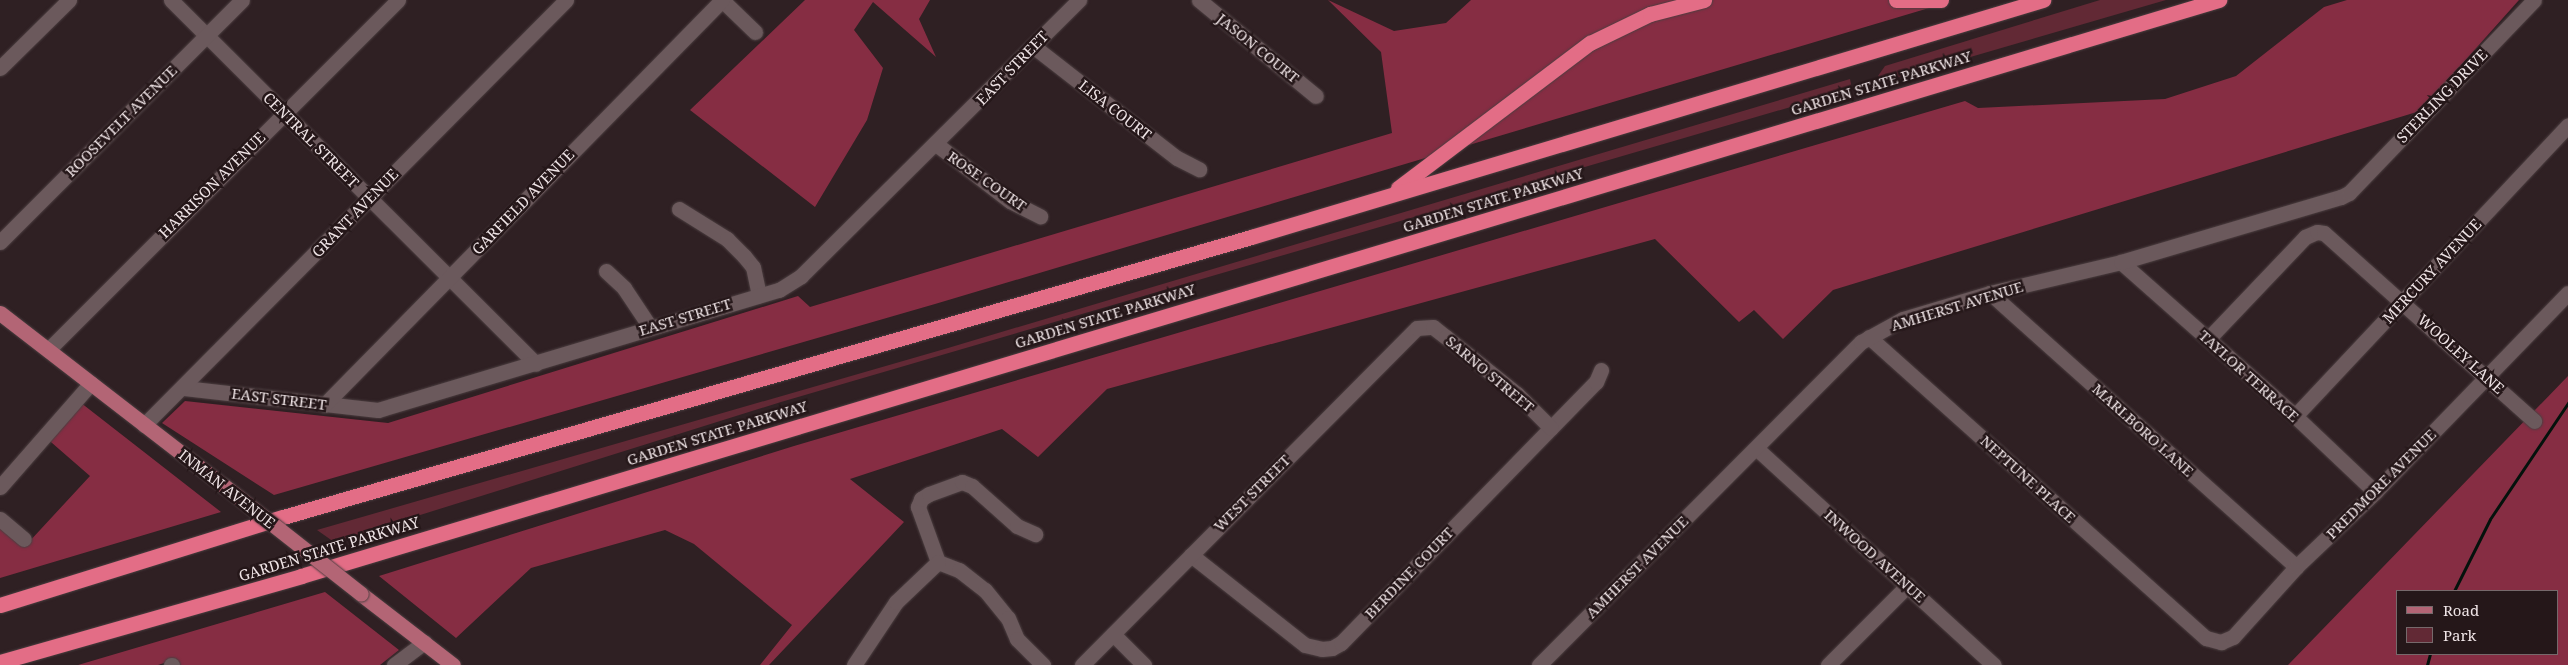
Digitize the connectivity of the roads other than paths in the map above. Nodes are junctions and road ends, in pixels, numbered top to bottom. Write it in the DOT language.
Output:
graph roads {
  1 [pos="69,0"];
  2 [pos="171,0"];
  3 [pos="242,0"];
  4 [pos="398,0"];
  5 [pos="566,0"];
  6 [pos="722,0"];
  7 [pos="1199,0"];
  8 [pos="1704,0"];
  9 [pos="1896,0"];
  10 [pos="1941,0"];
  11 [pos="2043,0"];
  12 [pos="2219,0"];
  13 [pos="2534,0"];
  14 [pos="1072,2"];
  15 [pos="755,32"];
  16 [pos="206,36"];
  17 [pos="1034,46"];
  18 [pos="0,68"];
  19 [pos="1316,96"];
  20 [pos="284,114"];
  21 [pos="2568,125"];
  22 [pos="936,144"];
  23 [pos="1199,169"];
  24 [pos="2349,193"];
  25 [pos="1390,194"];
  26 [pos="369,198"];
  27 [pos="679,209"];
  28 [pos="1040,216"];
  29 [pos="0,242"];
  30 [pos="2121,262"];
  31 [pos="606,270"];
  32 [pos="449,277"];
  33 [pos="2568,293"];
  34 [pos="1990,294"];
  35 [pos="759,295"];
  36 [pos="2404,303"];
  37 [pos="0,313"];
  38 [pos="1425,326"];
  39 [pos="650,327"];
  40 [pos="1869,337"];
  41 [pos="2208,339"];
  42 [pos="48,350"];
  43 [pos="536,364"];
  44 [pos="1601,370"];
  45 [pos="2488,378"];
  46 [pos="91,383"];
  47 [pos="184,388"];
  48 [pos="324,404"];
  49 [pos="2295,416"];
  50 [pos="2534,421"];
  51 [pos="144,425"];
  52 [pos="1551,428"];
  53 [pos="1756,448"];
  54 [pos="0,488"];
  55 [pos="2375,492"];
  56 [pos="0,519"];
  57 [pos="1035,534"];
  58 [pos="24,539"];
  59 [pos="1191,555"];
  60 [pos="938,562"];
  61 [pos="2296,567"];
  62 [pos="1908,585"];
  63 [pos="0,605"];
  64 [pos="2186,621"];
  65 [pos="1113,634"];
  66 [pos="424,642"];
  67 [pos="0,662"];
  68 [pos="394,665"];
  69 [pos="453,665"];
  70 [pos="854,665"];
  71 [pos="1044,665"];
  72 [pos="1082,665"];
  73 [pos="1144,665"];
  74 [pos="1539,665"];
  75 [pos="1828,665"];
  76 [pos="1994,665"];
  1 -- 18 [label="street"];
  2 -- 16 [label="street, CENTRAL STREET"];
  3 -- 16 [label="street, ROOSEVELT AVENUE"];
  4 -- 20 [label="street, HARRISON AVENUE"];
  5 -- 26 [label="street, GRANT AVENUE"];
  6 -- 15 [label="street"];
  6 -- 32 [label="street, GARFIELD AVENUE"];
  7 -- 19 [label="street, JASON COURT"];
  8 -- 25 [label="highway"];
  9 -- 10 [label="highway"];
  11 -- 25 [label="highway"];
  12 -- 67 [label="highway, GARDEN STATE PARKWAY"];
  13 -- 24 [label="street, STERLING DRIVE"];
  14 -- 17 [label="street, EAST STREET"];
  16 -- 20 [label="street, CENTRAL STREET"];
  16 -- 29 [label="street, ROOSEVELT AVENUE"];
  17 -- 22 [label="street, EAST STREET"];
  17 -- 23 [label="street, LISA COURT"];
  20 -- 26 [label="street, CENTRAL STREET"];
  20 -- 42 [label="street, HARRISON AVENUE"];
  21 -- 36 [label="street, MERCURY AVENUE"];
  22 -- 28 [label="street, ROSE COURT"];
  22 -- 35 [label="street, EAST STREET"];
  24 -- 30 [label="street, AMHERST AVENUE"];
  25 -- 63 [label="highway"];
  26 -- 32 [label="street, CENTRAL STREET"];
  26 -- 47 [label="street, GRANT AVENUE"];
  27 -- 35 [label="street"];
  30 -- 34 [label="street, AMHERST AVENUE"];
  30 -- 41 [label="street, TAYLOR TERRACE"];
  31 -- 39 [label="street"];
  32 -- 43 [label="street, CENTRAL STREET"];
  32 -- 48 [label="street, GARFIELD AVENUE"];
  33 -- 45 [label="street, PREDMORE AVENUE"];
  34 -- 40 [label="street, AMHERST AVENUE"];
  34 -- 61 [label="street, MARLBORO LANE"];
  35 -- 39 [label="street, EAST STREET"];
  36 -- 41 [label="street, WOOLEY LANE"];
  36 -- 45 [label="street, WOOLEY LANE"];
  36 -- 49 [label="street, MERCURY AVENUE"];
  37 -- 42 [label="main road, INMAN AVENUE"];
  38 -- 52 [label="street, SARNO STREET"];
  38 -- 59 [label="street, WEST STREET"];
  39 -- 43 [label="street, EAST STREET"];
  40 -- 53 [label="street, AMHERST AVENUE"];
  40 -- 64 [label="street, NEPTUNE PLACE"];
  41 -- 49 [label="street, TAYLOR TERRACE"];
  42 -- 46 [label="main road, INMAN AVENUE"];
  43 -- 48 [label="street, EAST STREET"];
  44 -- 52 [label="street, BERDINE COURT"];
  45 -- 50 [label="street, WOOLEY LANE"];
  45 -- 55 [label="street, PREDMORE AVENUE"];
  46 -- 51 [label="main road, INMAN AVENUE"];
  46 -- 54 [label="street"];
  47 -- 48 [label="street, EAST STREET"];
  47 -- 51 [label="street, GRANT AVENUE"];
  49 -- 55 [label="street, TAYLOR TERRACE"];
  51 -- 66 [label="main road, INMAN AVENUE, bridge"];
  52 -- 59 [label="street, BERDINE COURT"];
  53 -- 62 [label="street, INWOOD AVENUE"];
  53 -- 74 [label="street, AMHERST AVENUE"];
  55 -- 61 [label="street, PREDMORE AVENUE"];
  56 -- 58 [label="street"];
  57 -- 60 [label="street"];
  59 -- 65 [label="street, WEST STREET"];
  60 -- 70 [label="street"];
  60 -- 71 [label="street"];
  61 -- 64 [label="street, PREDMORE AVENUE"];
  62 -- 75 [label="street"];
  62 -- 76 [label="street, INWOOD AVENUE"];
  65 -- 72 [label="street, WEST STREET"];
  65 -- 73 [label="street"];
  66 -- 68 [label="street"];
  66 -- 69 [label="main road, INMAN AVENUE"];
}
